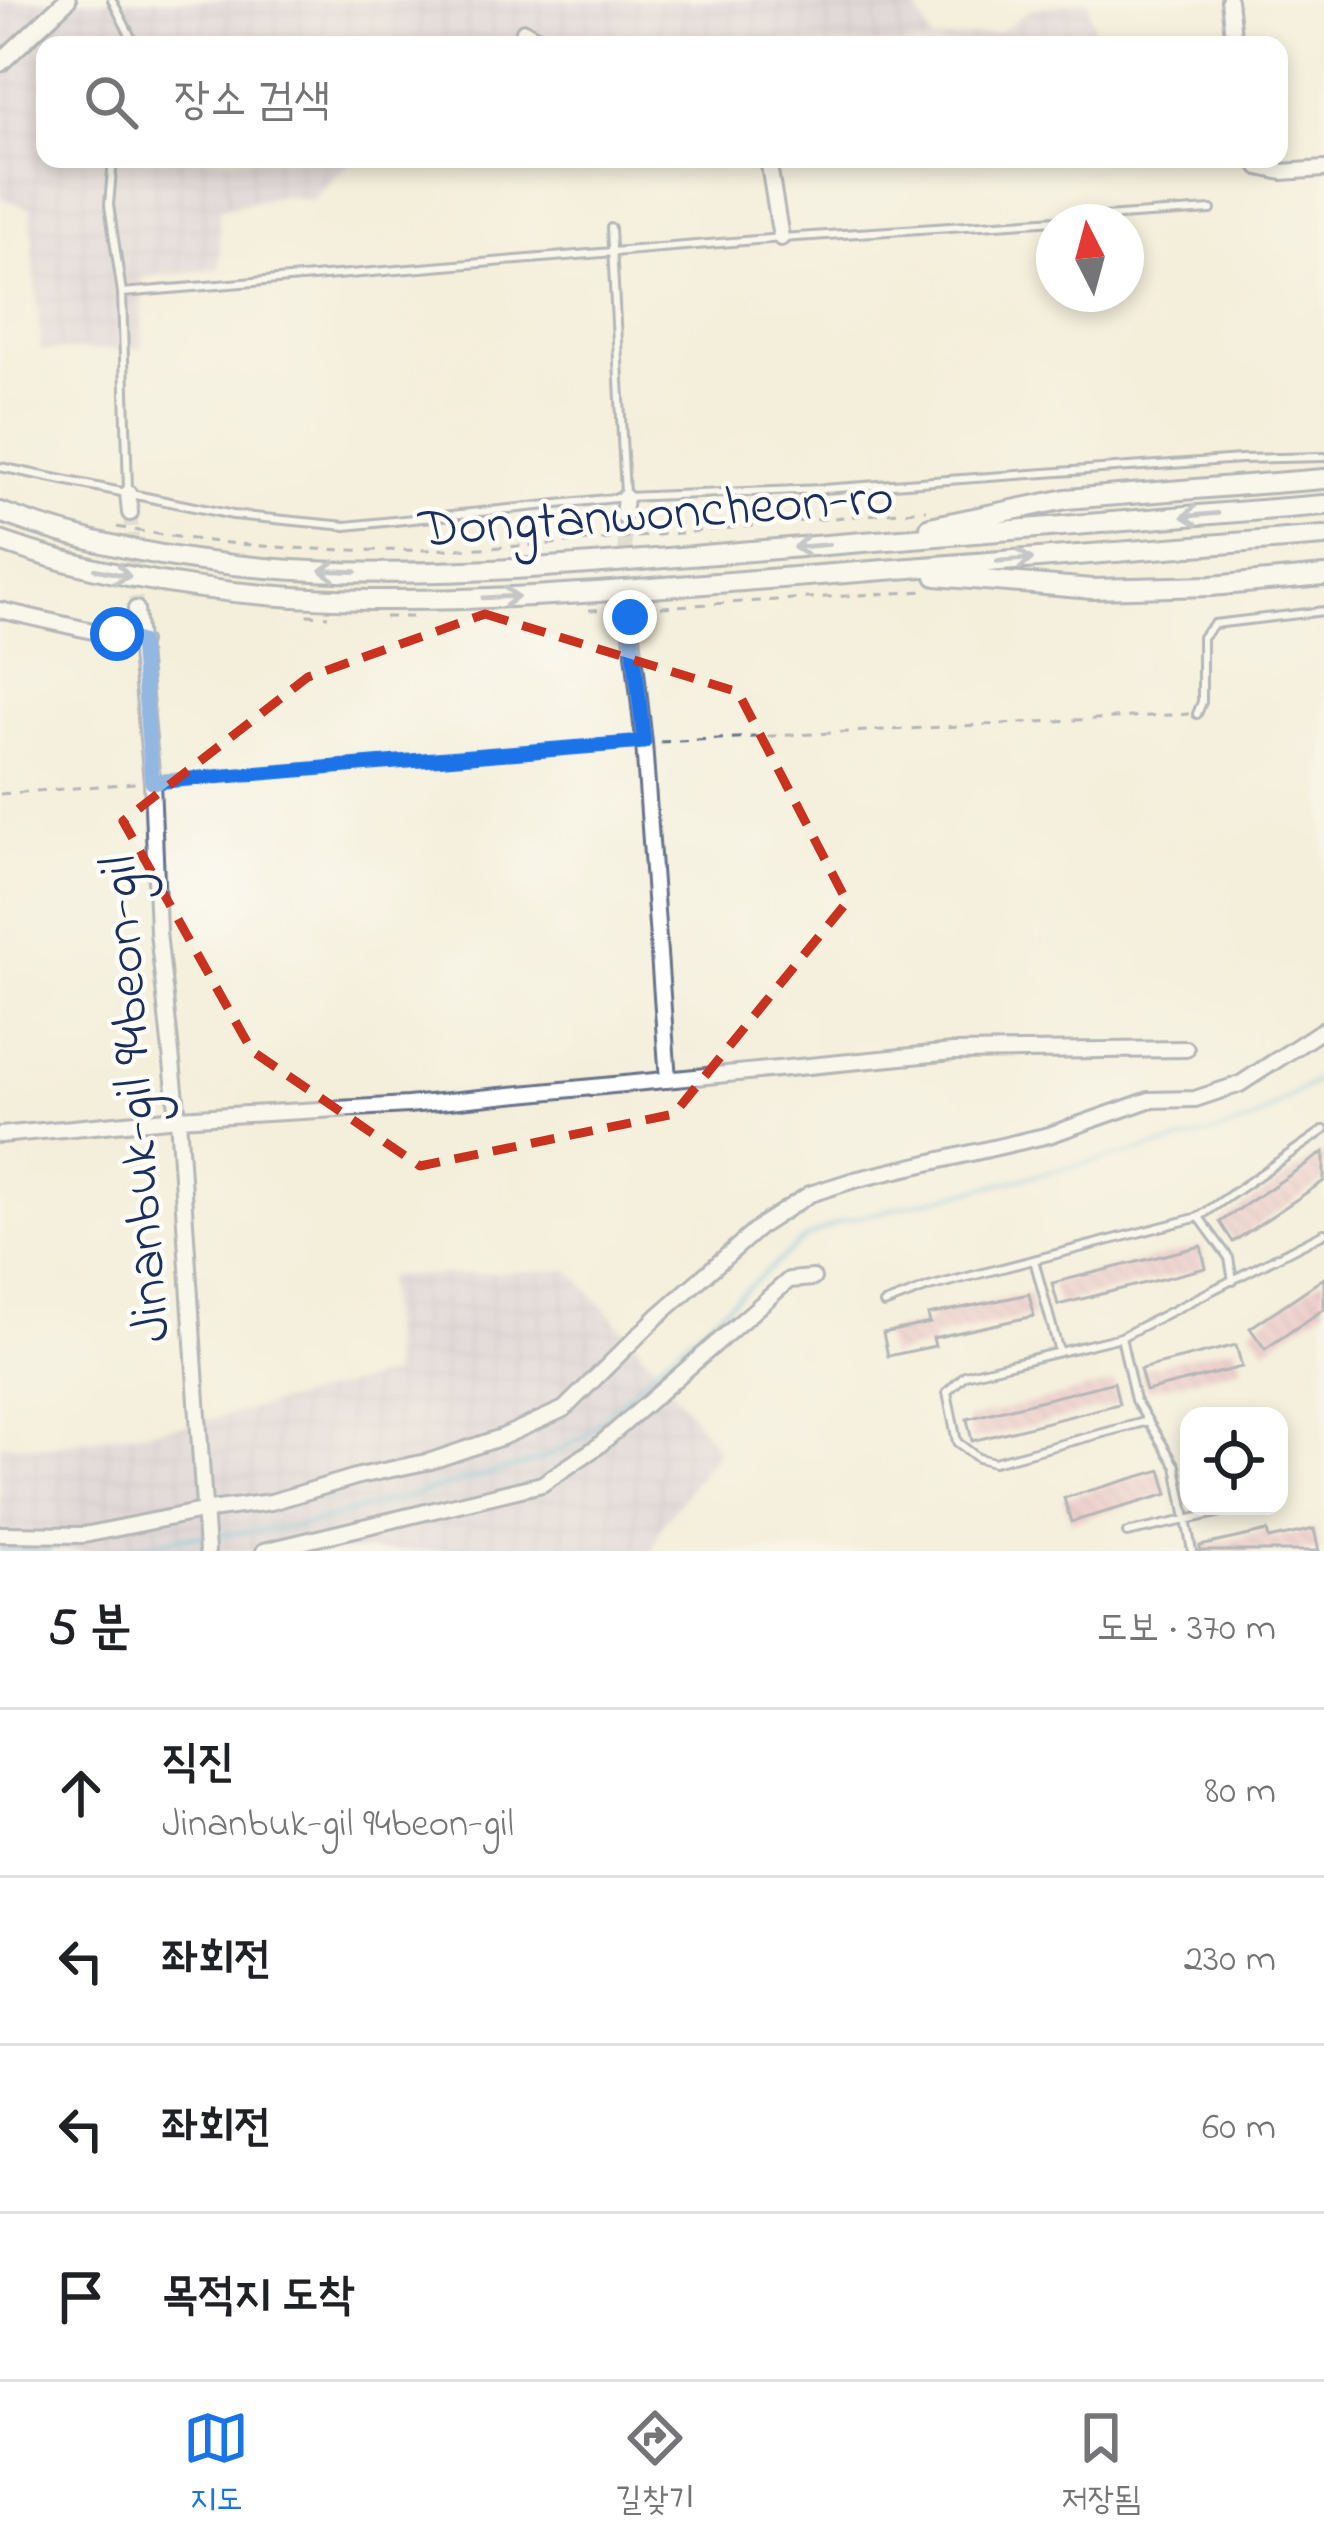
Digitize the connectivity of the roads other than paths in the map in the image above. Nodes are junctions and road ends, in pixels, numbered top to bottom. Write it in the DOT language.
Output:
graph roads {
  1 [pos="67,0"];
  2 [pos="112,0"];
  3 [pos="1228,0"];
  4 [pos="524,31"];
  5 [pos="129,36"];
  6 [pos="532,36"];
  7 [pos="1233,36"];
  8 [pos="0,63"];
  9 [pos="112,168"];
  10 [pos="769,168"];
  11 [pos="1264,168"];
  12 [pos="1324,169"];
  13 [pos="1211,210"];
  14 [pos="611,228"];
  15 [pos="781,238"];
  16 [pos="613,254"];
  17 [pos="122,293"];
  18 [pos="1324,458"];
  19 [pos="0,466"];
  20 [pos="1324,479"];
  21 [pos="128,493"];
  22 [pos="625,497"];
  23 [pos="1320,505"];
  24 [pos="0,512"];
  25 [pos="130,512"];
  26 [pos="623,516"];
  27 [pos="1321,536"];
  28 [pos="0,542"];
  29 [pos="862,542"];
  30 [pos="865,572"];
  31 [pos="1324,576"];
  32 [pos="136,608"];
  33 [pos="0,610"];
  34 [pos="1324,611"];
  35 [pos="630,617"];
  36 [pos="141,642"];
  37 [pos="1197,714"];
  38 [pos="1324,1029"];
  39 [pos="1186,1049"];
  40 [pos="668,1080"];
  41 [pos="178,1118"];
  42 [pos="1324,1130"];
  43 [pos="0,1135"];
  44 [pos="1199,1217"];
  45 [pos="1324,1233"];
  46 [pos="1034,1260"];
  47 [pos="813,1278"];
  48 [pos="1233,1282"];
  49 [pos="884,1304"];
  50 [pos="1121,1337"];
  51 [pos="1059,1352"];
  52 [pos="1148,1421"];
  53 [pos="1208,1515"];
  54 [pos="203,1519"];
  55 [pos="1185,1520"];
  56 [pos="1127,1533"];
  57 [pos="0,1534"];
  58 [pos="332,1543"];
  59 [pos="207,1551"];
  60 [pos="264,1551"];
  61 [pos="1192,1551"];
  1 -- 8 [label="street"];
  2 -- 5 [label="lane"];
  3 -- 7 [label="street"];
  4 -- 6 [label="street"];
  9 -- 17 [label="lane"];
  10 -- 15 [label="street"];
  11 -- 12 [label="street"];
  13 -- 15 [label="lane"];
  14 -- 16 [label="lane"];
  15 -- 16 [label="lane"];
  16 -- 17 [label="lane"];
  16 -- 22 [label="lane"];
  17 -- 21 [label="lane"];
  18 -- 22 [label="lane"];
  19 -- 21 [label="lane"];
  20 -- 29 [label="main road"];
  21 -- 22 [label="lane"];
  21 -- 25 [label="street"];
  22 -- 26 [label="street"];
  23 -- 29 [label="main road, Dongtanwoncheon-ro, one-way"];
  29 -- 24 [label="main road, Dongtanwoncheon-ro, one-way"];
  30 -- 27 [label="main road, Dongtanwoncheon-ro, one-way"];
  28 -- 30 [label="main road, Dongtanwoncheon-ro, one-way"];
  30 -- 31 [label="main road"];
  32 -- 36 [label="street, Jinanbuk-gil 94beon-gil"];
  33 -- 36 [label="street"];
  34 -- 37 [label="lane"];
  35 -- 40 [label="street"];
  36 -- 41 [label="street, Jinanbuk-gil 94beon-gil"];
  38 -- 54 [label="street"];
  39 -- 40 [label="street"];
  40 -- 41 [label="street"];
  41 -- 43 [label="street"];
  41 -- 54 [label="street, Jinanbuk-gil 94beon-gil"];
  42 -- 44 [label="lane"];
  44 -- 46 [label="lane"];
  44 -- 48 [label="lane"];
  45 -- 48 [label="lane"];
  46 -- 49 [label="lane"];
  46 -- 51 [label="lane"];
  47 -- 58 [label="street"];
  48 -- 50 [label="lane"];
  50 -- 51 [label="lane"];
  50 -- 52 [label="lane"];
  51 -- 52 [label="lane"];
  52 -- 55 [label="lane"];
  53 -- 55 [label="lane"];
  54 -- 57 [label="street"];
  54 -- 59 [label="street, Jinanbuk-gil 94beon-gil"];
  55 -- 56 [label="lane"];
  55 -- 61 [label="lane"];
  58 -- 60 [label="street"];
}
